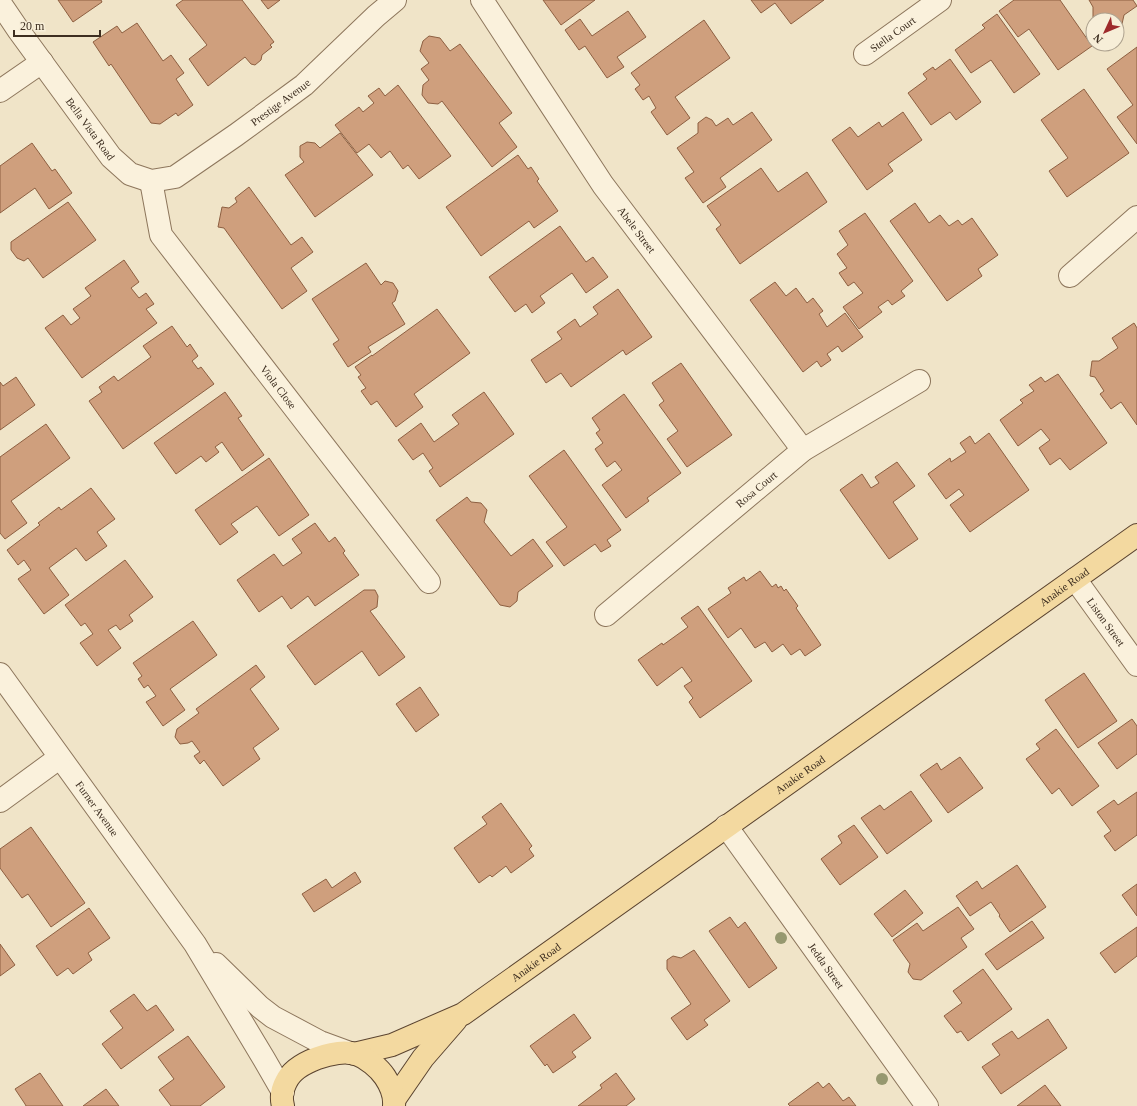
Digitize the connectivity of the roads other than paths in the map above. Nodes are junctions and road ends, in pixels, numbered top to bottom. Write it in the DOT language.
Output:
graph roads {
  1 [pos="395,0"];
  2 [pos="482,0"];
  3 [pos="940,0"];
  4 [pos="0,3"];
  5 [pos="865,54"];
  6 [pos="42,62"];
  7 [pos="0,91"];
  8 [pos="151,181"];
  9 [pos="1137,217"];
  10 [pos="1070,276"];
  11 [pos="919,381"];
  12 [pos="803,450"];
  13 [pos="1137,535"];
  14 [pos="1075,579"];
  15 [pos="429,582"];
  16 [pos="606,615"];
  17 [pos="1137,665"];
  18 [pos="0,674"];
  19 [pos="60,758"];
  20 [pos="0,801"];
  21 [pos="726,826"];
  22 [pos="195,944"];
  23 [pos="463,1014"];
  24 [pos="352,1054"];
  25 [pos="282,1100"];
  26 [pos="394,1104"];
  27 [pos="927,1106"];
  1 -- 8 [label="street, Prestige Avenue"];
  2 -- 12 [label="street, Abele Street"];
  3 -- 5 [label="street, Stella Court"];
  4 -- 6 [label="street, Bella Vista Road"];
  6 -- 7 [label="street"];
  6 -- 8 [label="street, Bella Vista Road"];
  8 -- 15 [label="street, Viola Close"];
  9 -- 10 [label="street"];
  11 -- 12 [label="street, Rosa Court"];
  12 -- 16 [label="street, Rosa Court"];
  13 -- 14 [label="main road, Anakie Road"];
  14 -- 17 [label="street, Liston Street"];
  14 -- 21 [label="main road, Anakie Road"];
  18 -- 19 [label="street, Furner Avenue"];
  19 -- 20 [label="street"];
  19 -- 22 [label="street, Furner Avenue"];
  21 -- 23 [label="main road, Anakie Road"];
  21 -- 27 [label="street, Jedda Street"];
  22 -- 24 [label="street, Furner Avenue"];
  22 -- 25 [label="street, Furner Avenue"];
  23 -- 24 [label="main road, Anakie Road"];
  23 -- 26 [label="main road, Anakie Road"];
  24 -- 25 [label="main road, Anakie Road"];
  24 -- 26 [label="main road"];
}
